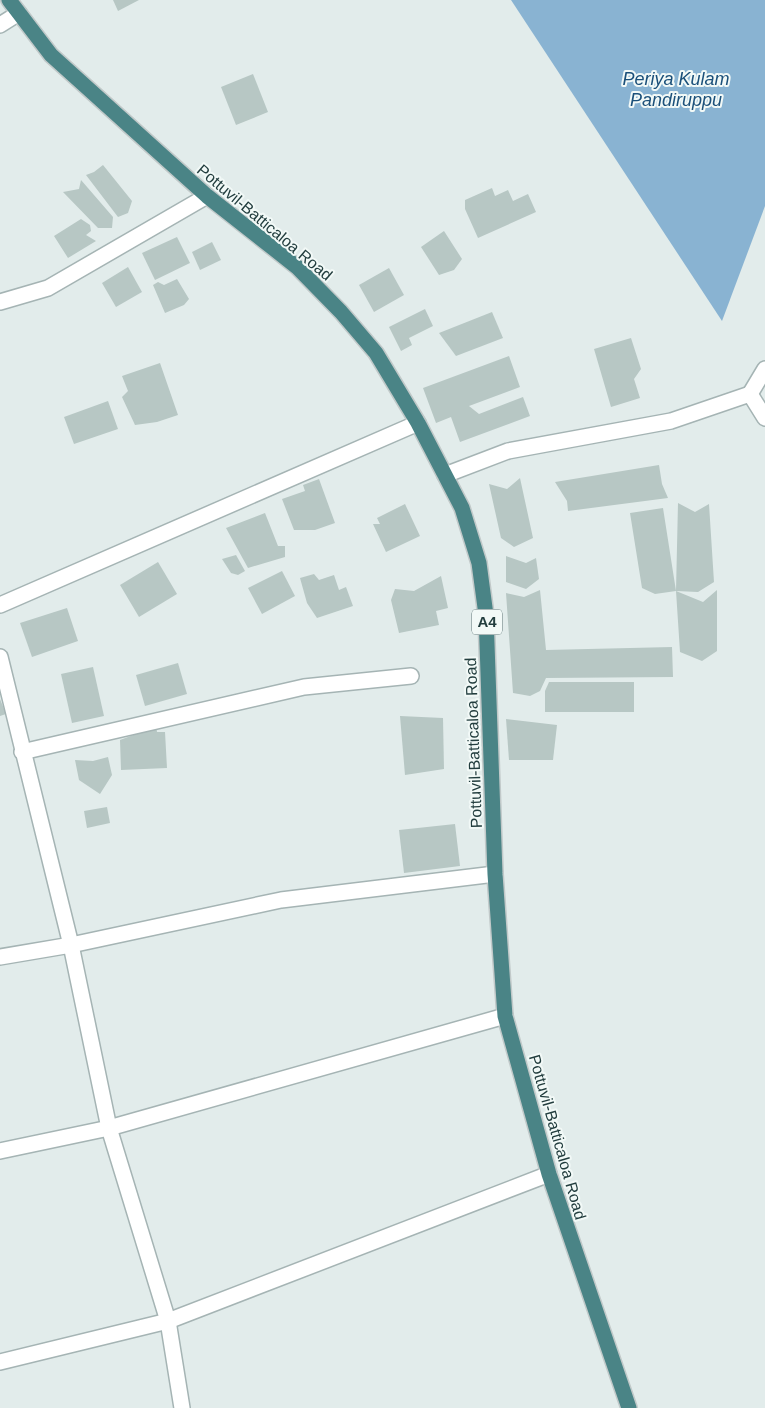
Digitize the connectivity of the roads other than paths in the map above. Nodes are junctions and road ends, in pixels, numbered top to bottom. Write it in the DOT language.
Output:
graph roads {
  1 [pos="9,0"];
  2 [pos="19,13"];
  3 [pos="0,25"];
  4 [pos="207,196"];
  5 [pos="0,302"];
  6 [pos="765,369"];
  7 [pos="750,394"];
  8 [pos="765,418"];
  9 [pos="418,423"];
  10 [pos="445,475"];
  11 [pos="0,605"];
  12 [pos="0,657"];
  13 [pos="411,676"];
  14 [pos="22,752"];
  15 [pos="495,874"];
  16 [pos="71,945"];
  17 [pos="0,957"];
  18 [pos="505,1016"];
  19 [pos="108,1128"];
  20 [pos="0,1151"];
  21 [pos="549,1174"];
  22 [pos="168,1321"];
  23 [pos="0,1362"];
  24 [pos="182,1408"];
  25 [pos="629,1408"];
  1 -- 2 [label="highway, Pottuvil-Batticaloa Road / A4"];
  2 -- 3 [label="street"];
  2 -- 4 [label="highway, Pottuvil-Batticaloa Road / A4"];
  4 -- 5 [label="street"];
  4 -- 9 [label="highway, Pottuvil-Batticaloa Road / A4"];
  6 -- 7 [label="street"];
  7 -- 8 [label="street"];
  7 -- 10 [label="street"];
  9 -- 10 [label="highway, Pottuvil-Batticaloa Road / A4"];
  9 -- 11 [label="street"];
  10 -- 15 [label="highway, Pottuvil-Batticaloa Road / A4"];
  12 -- 14 [label="street"];
  13 -- 14 [label="street"];
  14 -- 16 [label="street"];
  15 -- 16 [label="street"];
  15 -- 18 [label="highway, Pottuvil-Batticaloa Road / A4"];
  16 -- 17 [label="street"];
  16 -- 19 [label="street"];
  18 -- 19 [label="street"];
  18 -- 21 [label="highway, Pottuvil-Batticaloa Road / A4"];
  19 -- 20 [label="street"];
  19 -- 22 [label="street"];
  21 -- 22 [label="street"];
  21 -- 25 [label="highway, Pottuvil-Batticaloa Road / A4"];
  22 -- 23 [label="street"];
  22 -- 24 [label="street"];
}
